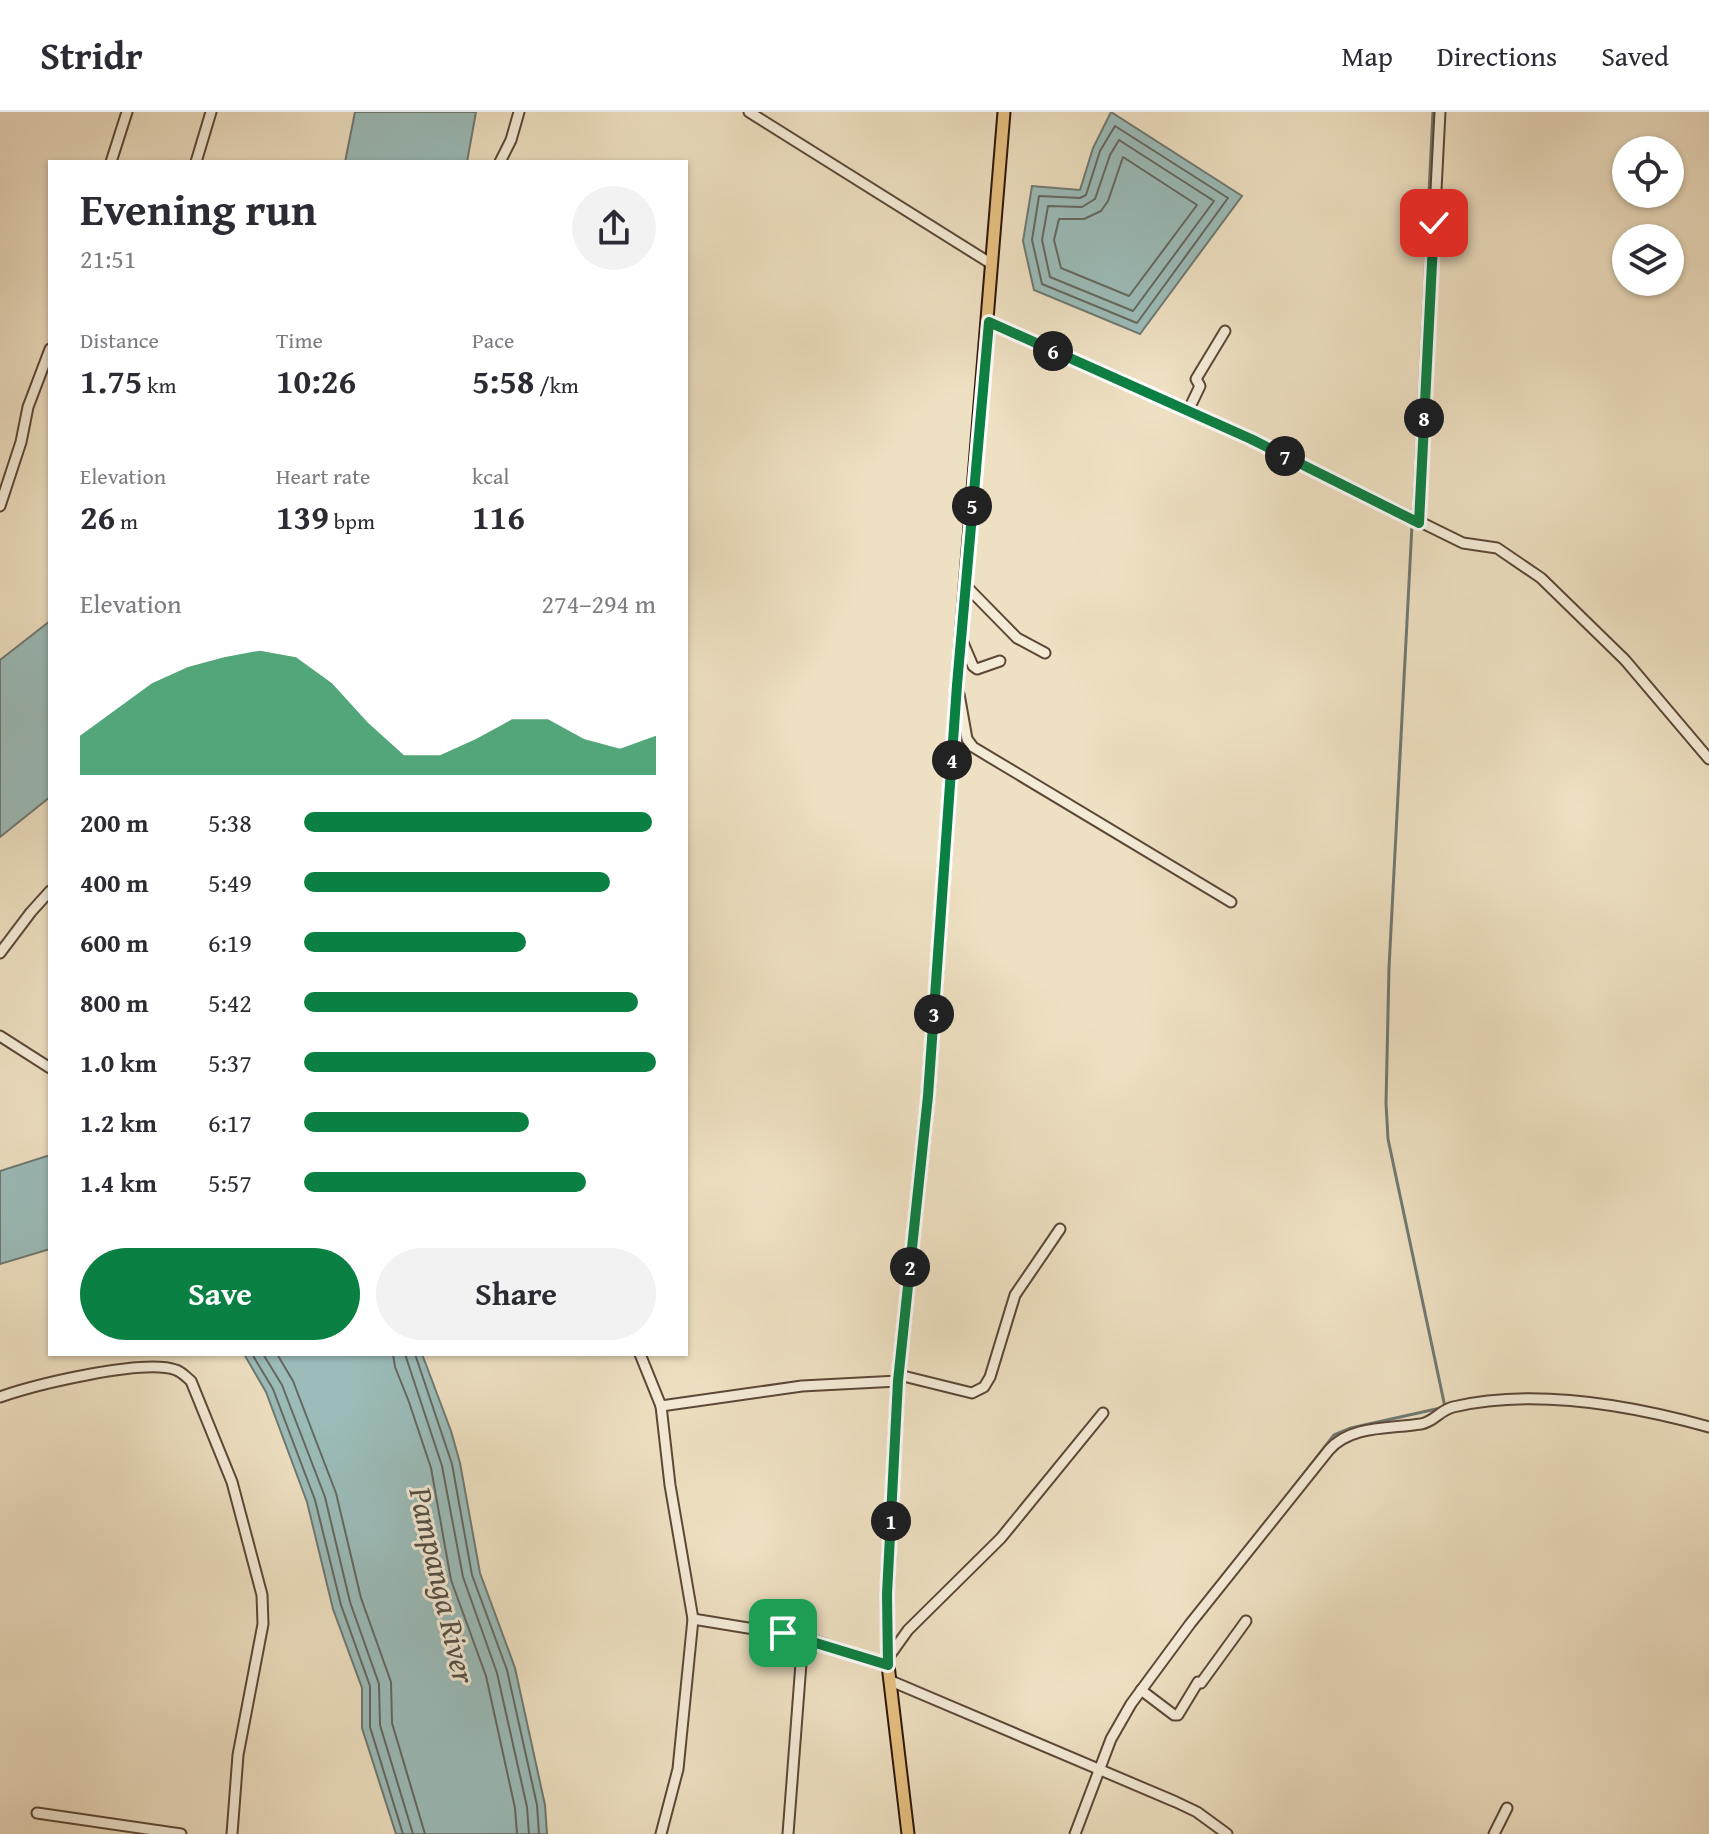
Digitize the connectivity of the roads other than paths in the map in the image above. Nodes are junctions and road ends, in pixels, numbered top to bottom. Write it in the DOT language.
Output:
graph roads {
  1 [pos="127,112"];
  2 [pos="211,112"];
  3 [pos="519,112"];
  4 [pos="749,112"];
  5 [pos="1004,112"];
  6 [pos="1440,112"];
  7 [pos="112,160"];
  8 [pos="197,160"];
  9 [pos="501,160"];
  10 [pos="990,263"];
  11 [pos="989,322"];
  12 [pos="1225,331"];
  13 [pos="45,376"];
  14 [pos="1188,411"];
  15 [pos="0,506"];
  16 [pos="1419,523"];
  17 [pos="966,586"];
  18 [pos="961,638"];
  19 [pos="1045,653"];
  20 [pos="1000,661"];
  21 [pos="957,685"];
  22 [pos="1709,759"];
  23 [pos="48,893"];
  24 [pos="1231,902"];
  25 [pos="0,953"];
  26 [pos="0,1036"];
  27 [pos="48,1067"];
  28 [pos="1060,1229"];
  29 [pos="641,1356"];
  30 [pos="899,1378"];
  31 [pos="0,1397"];
  32 [pos="661,1406"];
  33 [pos="1103,1413"];
  34 [pos="1709,1427"];
  35 [pos="693,1619"];
  36 [pos="1246,1621"];
  37 [pos="803,1637"];
  38 [pos="888,1662"];
  39 [pos="891,1681"];
  40 [pos="1141,1690"];
  41 [pos="1099,1769"];
  42 [pos="1507,1808"];
  43 [pos="37,1813"];
  44 [pos="181,1834"];
  45 [pos="232,1834"];
  46 [pos="661,1834"];
  47 [pos="788,1834"];
  48 [pos="908,1834"];
  49 [pos="1075,1834"];
  50 [pos="1227,1834"];
  51 [pos="1494,1834"];
  1 -- 7 [label="street"];
  2 -- 8 [label="street"];
  3 -- 9 [label="street"];
  4 -- 10 [label="street"];
  5 -- 10 [label="main road"];
  6 -- 16 [label="street"];
  10 -- 11 [label="main road"];
  11 -- 14 [label="street"];
  11 -- 17 [label="main road"];
  12 -- 14 [label="street"];
  13 -- 15 [label="street"];
  14 -- 16 [label="street"];
  16 -- 22 [label="street"];
  17 -- 18 [label="main road"];
  17 -- 19 [label="street"];
  18 -- 20 [label="street"];
  18 -- 21 [label="main road"];
  21 -- 24 [label="street"];
  21 -- 30 [label="main road"];
  23 -- 25 [label="street"];
  26 -- 27 [label="street"];
  28 -- 30 [label="street"];
  29 -- 32 [label="street"];
  30 -- 32 [label="street"];
  30 -- 38 [label="main road"];
  31 -- 45 [label="street"];
  32 -- 35 [label="street"];
  33 -- 38 [label="street"];
  34 -- 40 [label="street"];
  35 -- 37 [label="street"];
  35 -- 46 [label="street"];
  36 -- 40 [label="street"];
  37 -- 38 [label="street"];
  37 -- 47 [label="street"];
  38 -- 39 [label="main road"];
  39 -- 41 [label="street"];
  39 -- 48 [label="main road"];
  40 -- 41 [label="street"];
  41 -- 49 [label="street"];
  41 -- 50 [label="street"];
  42 -- 51 [label="street"];
  43 -- 44 [label="street"];
}
